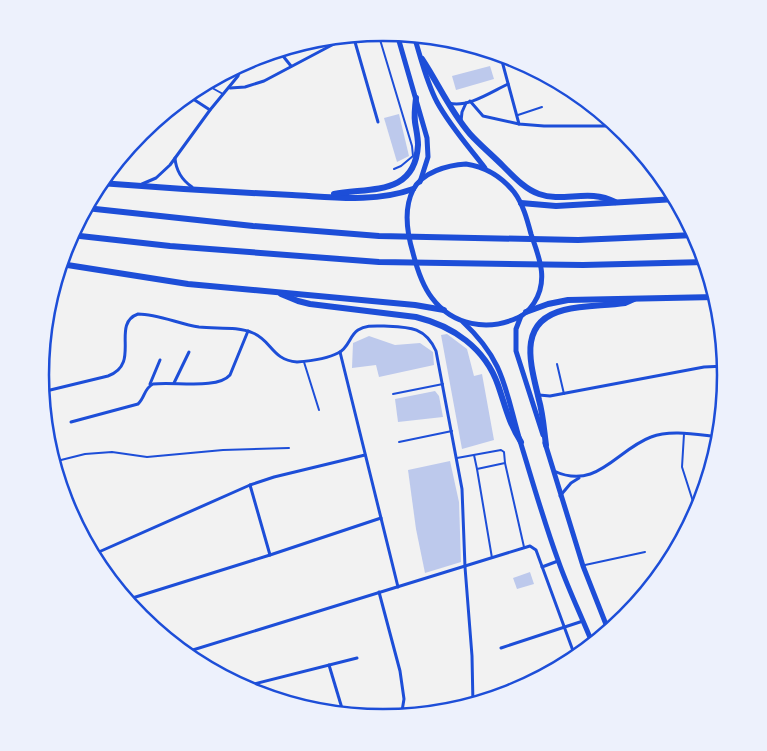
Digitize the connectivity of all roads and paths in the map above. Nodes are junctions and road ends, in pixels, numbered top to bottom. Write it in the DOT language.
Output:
graph roads {
  1 [pos="380,41"];
  2 [pos="399,42"];
  3 [pos="353,43"];
  4 [pos="416,43"];
  5 [pos="332,45"];
  6 [pos="284,57"];
  7 [pos="422,59"];
  8 [pos="503,64"];
  9 [pos="291,66"];
  10 [pos="238,75"];
  11 [pos="508,84"];
  12 [pos="213,88"];
  13 [pos="229,88"];
  14 [pos="223,94"];
  15 [pos="416,98"];
  16 [pos="195,100"];
  17 [pos="470,101"];
  18 [pos="449,103"];
  19 [pos="466,103"];
  20 [pos="542,107"];
  21 [pos="210,110"];
  22 [pos="517,115"];
  23 [pos="378,122"];
  24 [pos="461,122"];
  25 [pos="519,124"];
  26 [pos="606,126"];
  27 [pos="175,157"];
  28 [pos="394,169"];
  29 [pos="486,169"];
  30 [pos="420,182"];
  31 [pos="110,184"];
  32 [pos="138,186"];
  33 [pos="413,189"];
  34 [pos="200,191"];
  35 [pos="325,196"];
  36 [pos="667,199"];
  37 [pos="615,202"];
  38 [pos="521,203"];
  39 [pos="94,209"];
  40 [pos="686,235"];
  41 [pos="80,236"];
  42 [pos="698,262"];
  43 [pos="68,265"];
  44 [pos="278,292"];
  45 [pos="708,297"];
  46 [pos="634,299"];
  47 [pos="444,310"];
  48 [pos="524,314"];
  49 [pos="461,320"];
  50 [pos="248,331"];
  51 [pos="189,352"];
  52 [pos="340,352"];
  53 [pos="160,360"];
  54 [pos="304,362"];
  55 [pos="557,364"];
  56 [pos="718,366"];
  57 [pos="174,383"];
  58 [pos="443,384"];
  59 [pos="150,385"];
  60 [pos="50,390"];
  61 [pos="393,394"];
  62 [pos="538,394"];
  63 [pos="564,394"];
  64 [pos="548,396"];
  65 [pos="540,402"];
  66 [pos="319,410"];
  67 [pos="70,422"];
  68 [pos="452,430"];
  69 [pos="684,434"];
  70 [pos="712,436"];
  71 [pos="398,442"];
  72 [pos="521,442"];
  73 [pos="546,445"];
  74 [pos="289,448"];
  75 [pos="366,455"];
  76 [pos="474,455"];
  77 [pos="457,458"];
  78 [pos="60,460"];
  79 [pos="506,463"];
  80 [pos="477,470"];
  81 [pos="554,471"];
  82 [pos="582,476"];
  83 [pos="250,486"];
  84 [pos="560,496"];
  85 [pos="693,501"];
  86 [pos="381,518"];
  87 [pos="524,548"];
  88 [pos="99,551"];
  89 [pos="645,552"];
  90 [pos="270,555"];
  91 [pos="492,558"];
  92 [pos="558,561"];
  93 [pos="465,566"];
  94 [pos="583,566"];
  95 [pos="542,567"];
  96 [pos="398,587"];
  97 [pos="379,592"];
  98 [pos="134,598"];
  99 [pos="583,621"];
  100 [pos="606,625"];
  101 [pos="565,628"];
  102 [pos="590,638"];
  103 [pos="500,648"];
  104 [pos="193,650"];
  105 [pos="573,650"];
  106 [pos="358,658"];
  107 [pos="329,665"];
  108 [pos="255,684"];
  109 [pos="473,697"];
  110 [pos="342,707"];
  111 [pos="403,709"];
  1 -- 28 [label="lane"];
  2 -- 15 [label="main road"];
  3 -- 23 [label="street"];
  4 -- 7 [label="main road"];
  5 -- 9 [label="street"];
  6 -- 9 [label="street"];
  7 -- 18 [label="highway"];
  7 -- 29 [label="main road"];
  8 -- 11 [label="street"];
  9 -- 13 [label="street"];
  10 -- 13 [label="street"];
  11 -- 17 [label="street"];
  11 -- 22 [label="street"];
  12 -- 14 [label="lane"];
  13 -- 14 [label="street"];
  14 -- 21 [label="street"];
  15 -- 30 [label="main road"];
  15 -- 35 [label="highway"];
  16 -- 21 [label="street"];
  17 -- 19 [label="street"];
  17 -- 25 [label="street"];
  18 -- 19 [label="street"];
  18 -- 24 [label="highway"];
  19 -- 24 [label="street"];
  20 -- 22 [label="lane"];
  21 -- 27 [label="street"];
  22 -- 25 [label="street"];
  24 -- 37 [label="highway"];
  25 -- 26 [label="street"];
  27 -- 32 [label="street"];
  27 -- 34 [label="street"];
  29 -- 30 [label="main road"];
  29 -- 38 [label="main road"];
  30 -- 33 [label="main road"];
  31 -- 32 [label="highway"];
  32 -- 34 [label="highway"];
  33 -- 35 [label="highway"];
  33 -- 47 [label="main road"];
  34 -- 35 [label="highway"];
  36 -- 37 [label="highway"];
  37 -- 38 [label="highway"];
  38 -- 48 [label="main road"];
  39 -- 40 [label="highway"];
  41 -- 42 [label="highway"];
  43 -- 44 [label="highway"];
  44 -- 47 [label="highway"];
  44 -- 72 [label="highway"];
  45 -- 46 [label="highway"];
  46 -- 48 [label="highway"];
  46 -- 62 [label="highway"];
  47 -- 49 [label="main road"];
  48 -- 49 [label="main road"];
  48 -- 73 [label="main road"];
  49 -- 72 [label="main road"];
  50 -- 54 [label="street"];
  50 -- 57 [label="street"];
  50 -- 60 [label="street"];
  51 -- 57 [label="street"];
  52 -- 54 [label="street"];
  52 -- 58 [label="street"];
  52 -- 75 [label="street"];
  53 -- 59 [label="street"];
  54 -- 66 [label="lane"];
  55 -- 63 [label="lane"];
  56 -- 63 [label="street"];
  57 -- 59 [label="street"];
  58 -- 61 [label="lane"];
  58 -- 68 [label="street"];
  59 -- 67 [label="street"];
  62 -- 64 [label="street"];
  62 -- 65 [label="highway"];
  63 -- 64 [label="street"];
  64 -- 65 [label="street"];
  65 -- 73 [label="highway"];
  68 -- 71 [label="lane"];
  68 -- 77 [label="street"];
  69 -- 70 [label="street"];
  69 -- 82 [label="street"];
  69 -- 85 [label="lane"];
  72 -- 92 [label="main road"];
  73 -- 81 [label="main road"];
  74 -- 78 [label="lane"];
  75 -- 83 [label="street"];
  75 -- 86 [label="street"];
  76 -- 77 [label="lane"];
  76 -- 79 [label="lane"];
  76 -- 80 [label="lane"];
  77 -- 93 [label="street"];
  79 -- 80 [label="lane"];
  79 -- 87 [label="lane"];
  80 -- 91 [label="lane"];
  81 -- 82 [label="street"];
  81 -- 84 [label="main road"];
  82 -- 84 [label="street"];
  83 -- 88 [label="street"];
  83 -- 90 [label="street"];
  84 -- 94 [label="main road"];
  86 -- 90 [label="street"];
  86 -- 96 [label="street"];
  87 -- 91 [label="street"];
  87 -- 95 [label="street"];
  89 -- 94 [label="lane"];
  90 -- 98 [label="street"];
  91 -- 93 [label="street"];
  92 -- 95 [label="street"];
  92 -- 99 [label="main road"];
  93 -- 96 [label="street"];
  93 -- 109 [label="street"];
  94 -- 100 [label="main road"];
  95 -- 101 [label="street"];
  96 -- 97 [label="street"];
  97 -- 104 [label="street"];
  97 -- 111 [label="street"];
  99 -- 101 [label="street"];
  99 -- 102 [label="main road"];
  101 -- 103 [label="street"];
  101 -- 105 [label="street"];
  106 -- 107 [label="street"];
  107 -- 108 [label="street"];
  107 -- 110 [label="street"];
}
